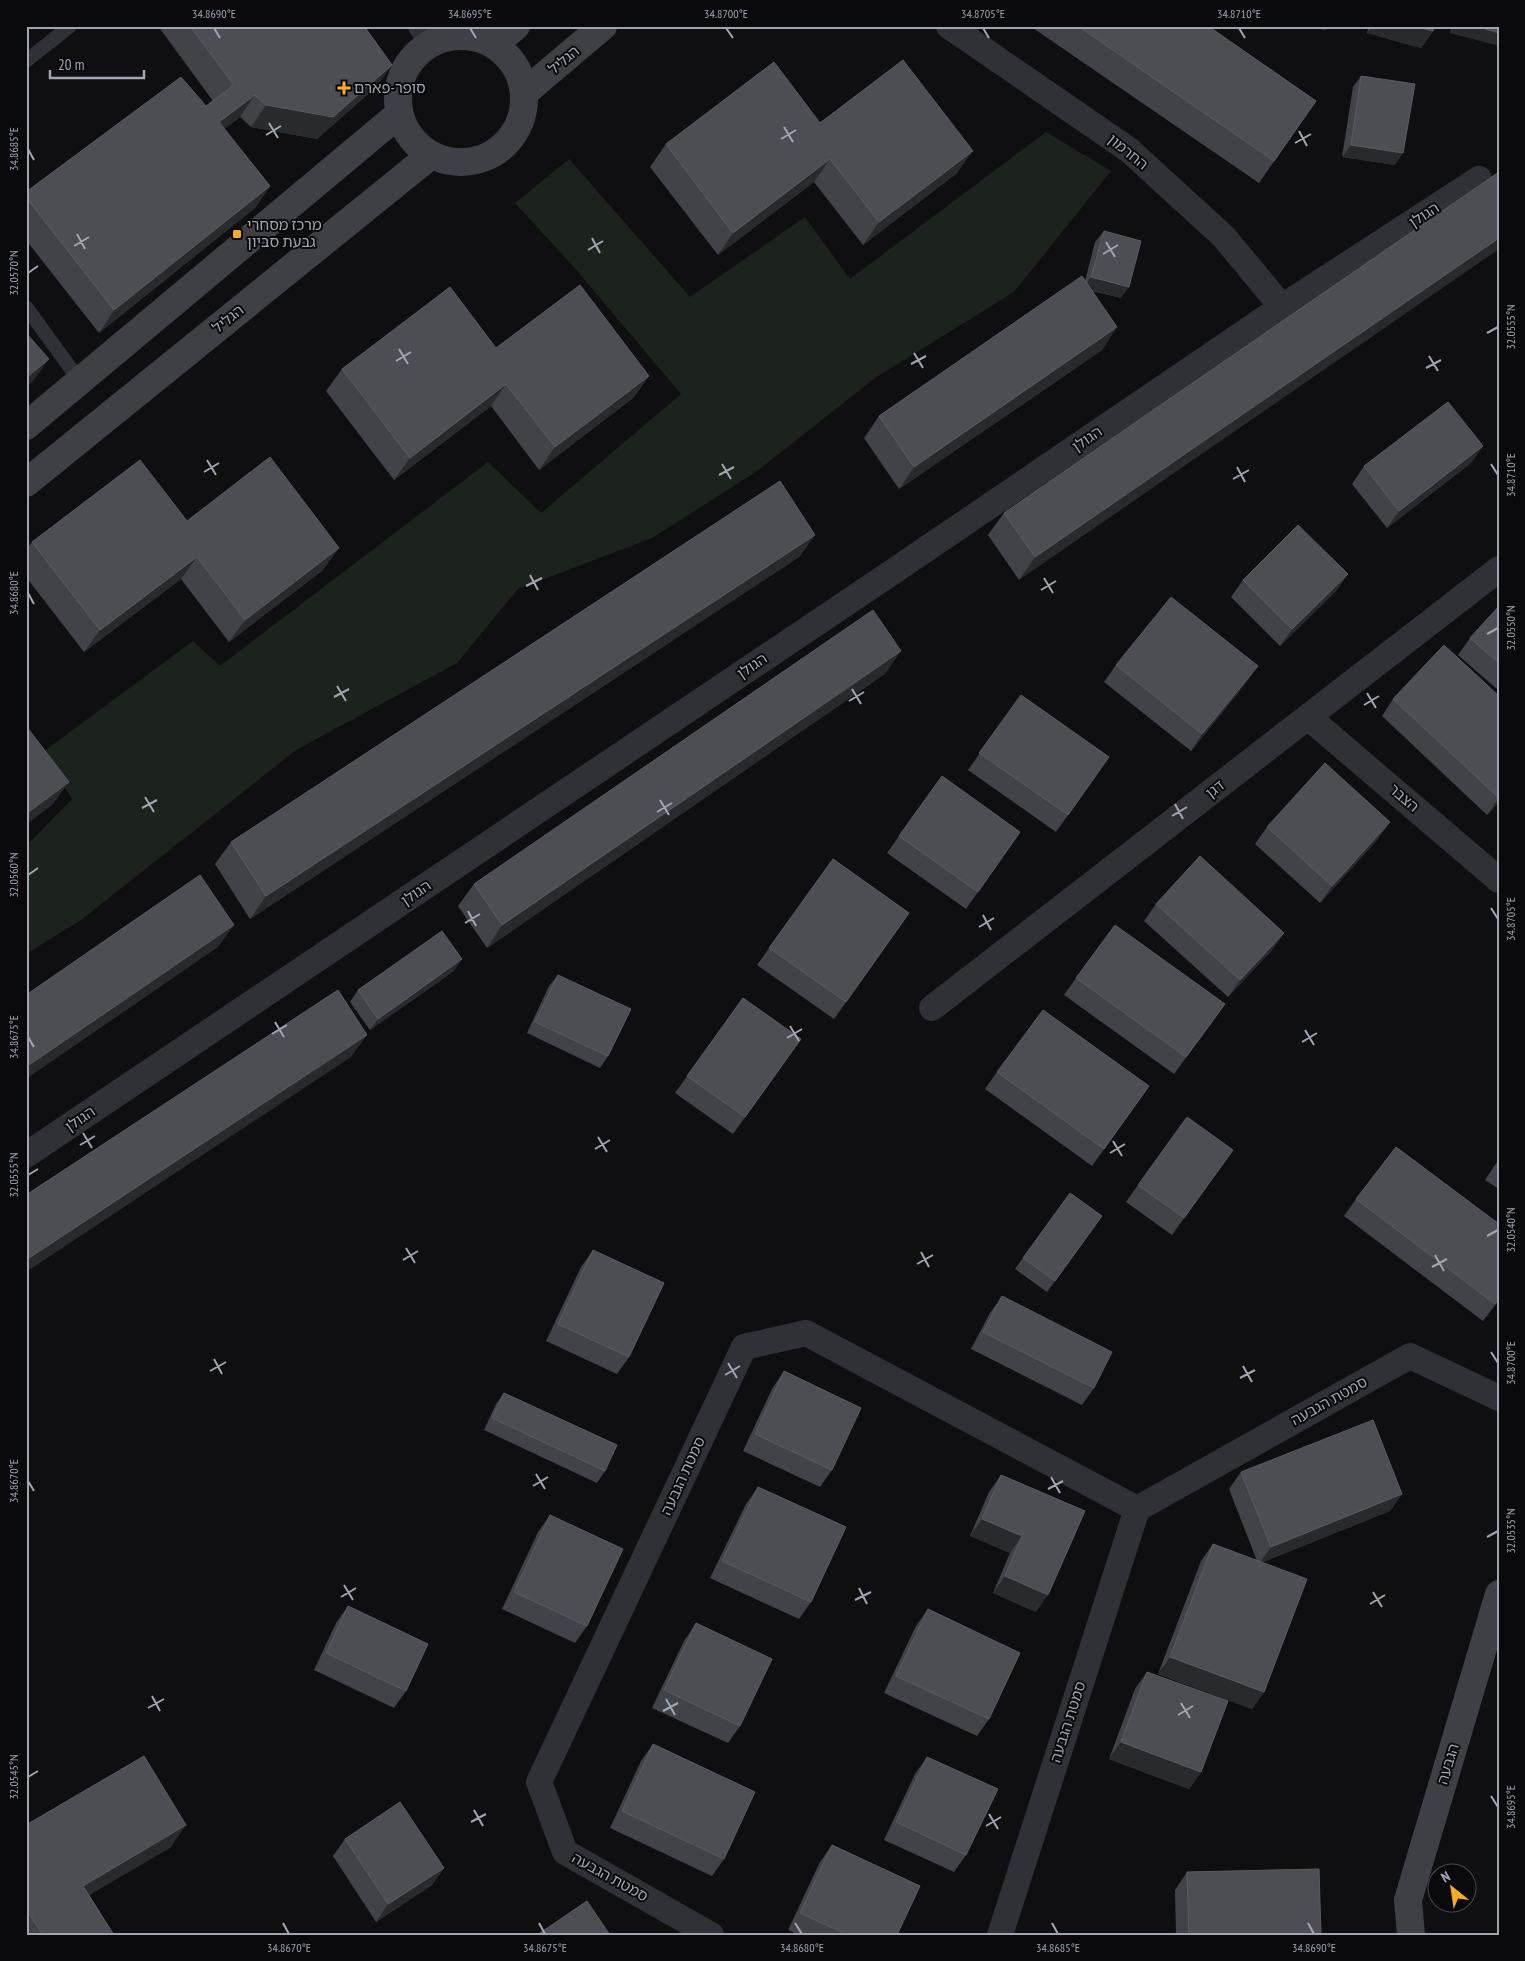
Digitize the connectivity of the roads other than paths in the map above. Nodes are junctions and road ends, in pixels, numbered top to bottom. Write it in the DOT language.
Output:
graph roads {
  1 [pos="70,26"];
  2 [pos="516,26"];
  3 [pos="603,26"];
  4 [pos="949,26"];
  5 [pos="427,34"];
  6 [pos="494,45"];
  7 [pos="26,61"];
  8 [pos="524,93"];
  9 [pos="399,114"];
  10 [pos="431,155"];
  11 [pos="1478,179"];
  12 [pos="26,307"];
  13 [pos="1282,307"];
  14 [pos="80,381"];
  15 [pos="26,426"];
  16 [pos="26,483"];
  17 [pos="1499,569"];
  18 [pos="1308,716"];
  19 [pos="1499,880"];
  20 [pos="932,1008"];
  21 [pos="26,1155"];
  22 [pos="1499,1398"];
  23 [pos="1136,1508"];
  24 [pos="1499,1594"];
  25 [pos="711,1935"];
  26 [pos="1000,1935"];
  27 [pos="1411,1935"];
  1 -- 7 [label="lane"];
  2 -- 6 [label="street"];
  3 -- 8 [label="street, הגליל"];
  4 -- 13 [label="street, החרמון"];
  5 -- 6 [label="street"];
  5 -- 9 [label="street"];
  6 -- 8 [label="street"];
  8 -- 10 [label="street"];
  9 -- 10 [label="street"];
  9 -- 14 [label="street"];
  10 -- 16 [label="street, הגליל"];
  11 -- 13 [label="street, הגולן"];
  12 -- 14 [label="lane"];
  13 -- 21 [label="street, הגולן"];
  14 -- 15 [label="street"];
  17 -- 18 [label="street, דגן"];
  18 -- 19 [label="street, הצבר"];
  18 -- 20 [label="street, דגן"];
  22 -- 23 [label="street, סמטת הגבעה"];
  23 -- 25 [label="street, סמטת הגבעה"];
  23 -- 26 [label="street, סמטת הגבעה"];
  24 -- 27 [label="street, הגבעה"];
}
